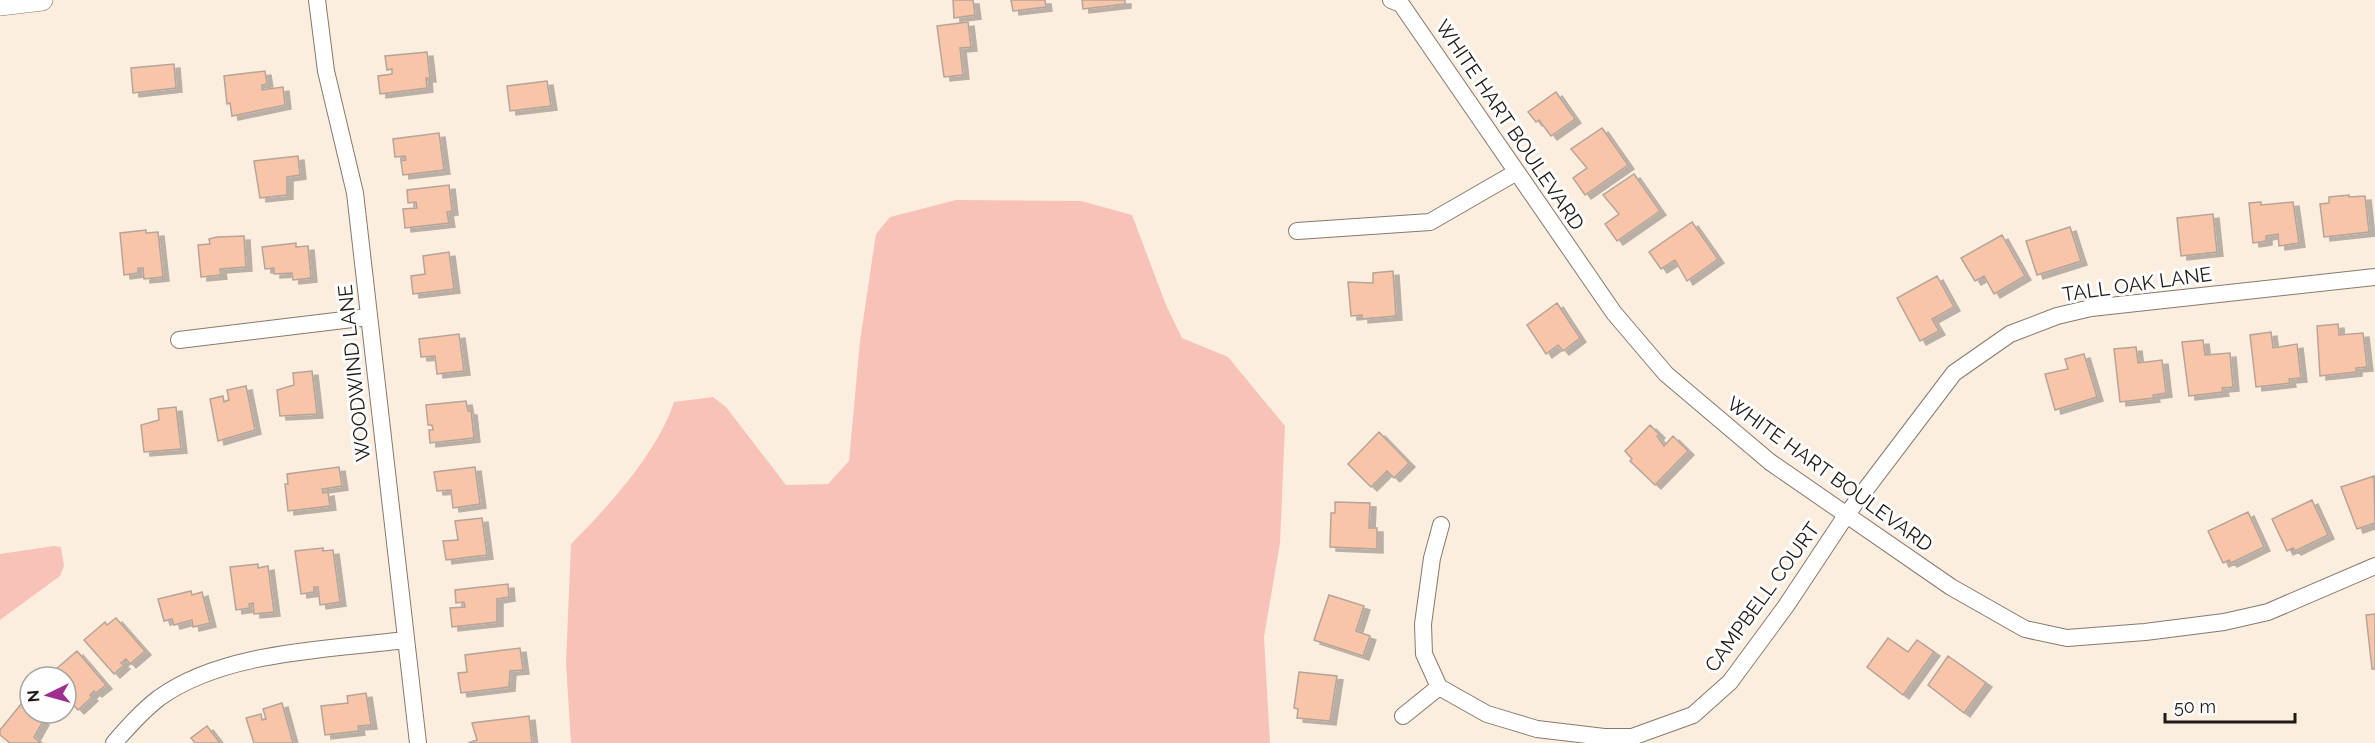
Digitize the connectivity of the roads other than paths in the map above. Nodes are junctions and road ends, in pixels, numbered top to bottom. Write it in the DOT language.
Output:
graph roads {
  1 [pos="42,0"];
  2 [pos="317,0"];
  3 [pos="1398,1"];
  4 [pos="0,5"];
  5 [pos="1515,172"];
  6 [pos="1297,231"];
  7 [pos="2375,277"];
  8 [pos="369,317"];
  9 [pos="179,340"];
  10 [pos="1847,514"];
  11 [pos="1441,525"];
  12 [pos="2375,566"];
  13 [pos="405,640"];
  14 [pos="1439,687"];
  15 [pos="1403,716"];
  16 [pos="114,743"];
  17 [pos="418,743"];
  1 -- 4 [label="street"];
  2 -- 8 [label="street, WOODWIND LANE"];
  3 -- 5 [label="street, WHITE HART BOULEVARD"];
  5 -- 6 [label="street"];
  5 -- 10 [label="street, WHITE HART BOULEVARD"];
  7 -- 10 [label="street, TALL OAK LANE"];
  8 -- 9 [label="street"];
  8 -- 13 [label="street, WOODWIND LANE"];
  10 -- 12 [label="street, WHITE HART BOULEVARD"];
  10 -- 14 [label="street, CAMPBELL COURT"];
  11 -- 14 [label="street"];
  13 -- 16 [label="street"];
  13 -- 17 [label="street, WOODWIND LANE"];
  14 -- 15 [label="street"];
}
